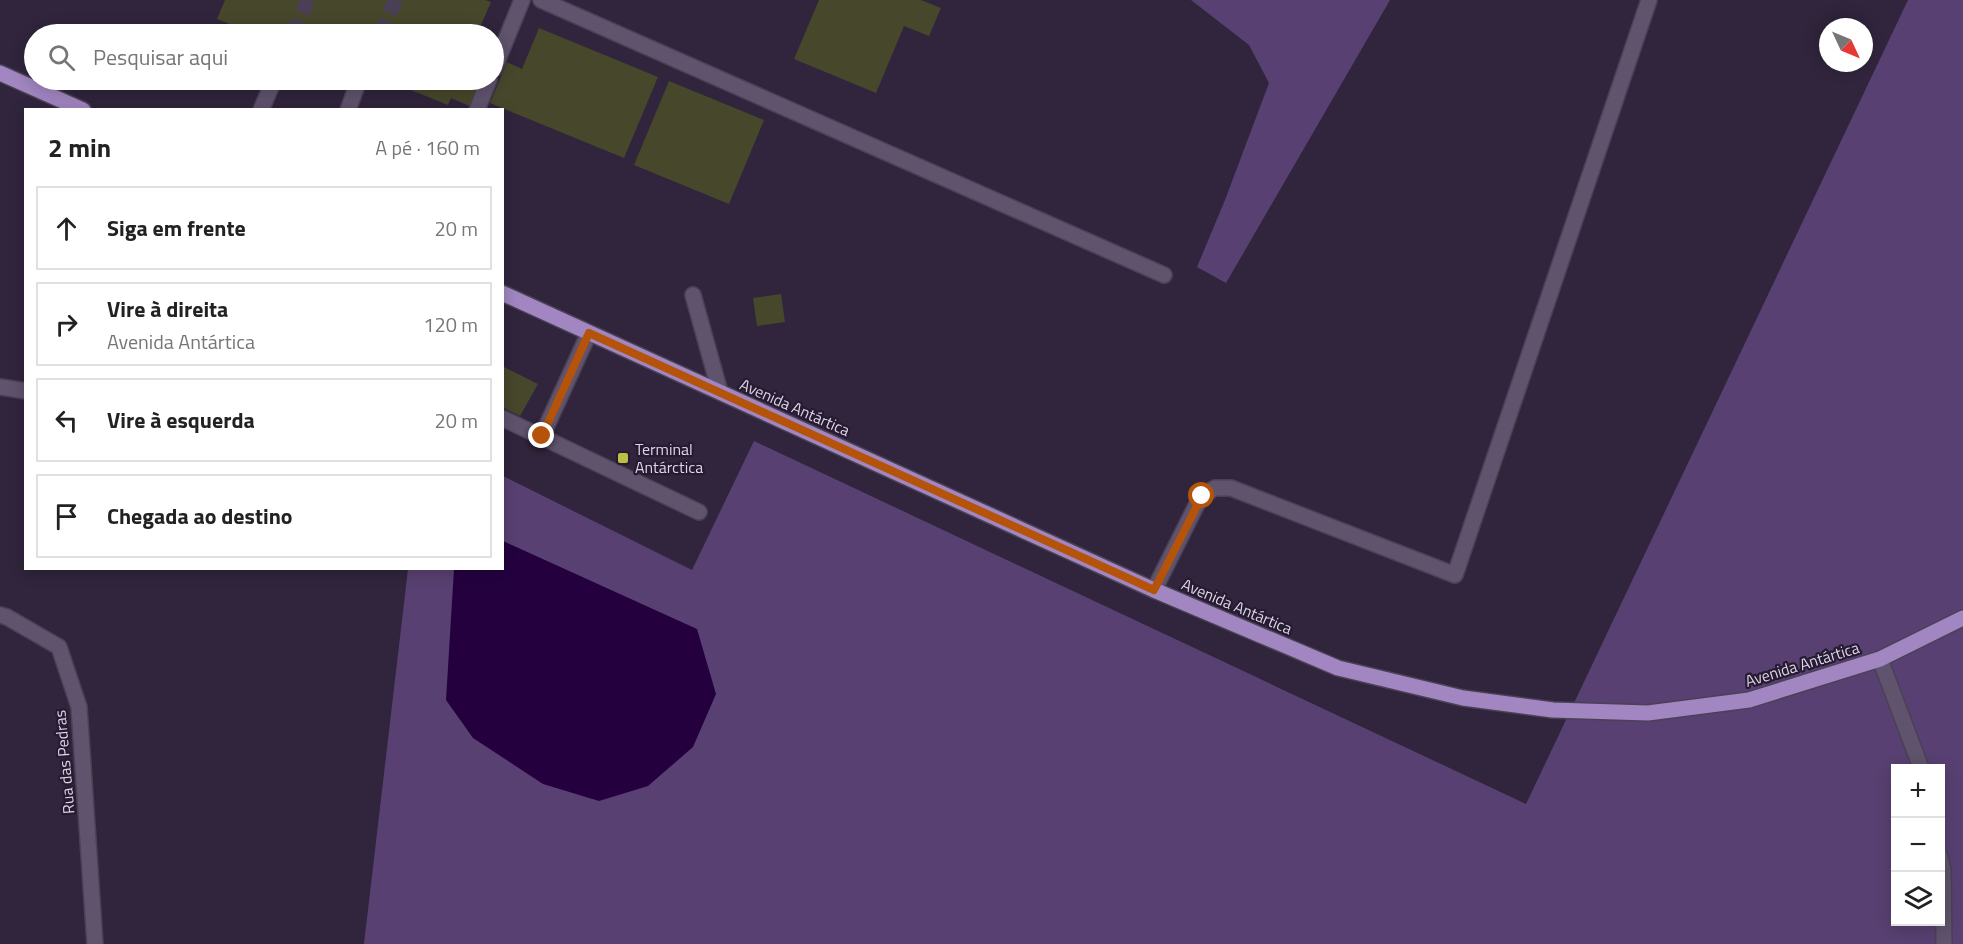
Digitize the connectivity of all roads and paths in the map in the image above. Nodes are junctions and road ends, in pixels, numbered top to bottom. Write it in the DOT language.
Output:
graph roads {
  1 [pos="522,0"];
  2 [pos="541,0"];
  3 [pos="1649,0"];
  4 [pos="504,44"];
  5 [pos="0,73"];
  6 [pos="24,84"];
  7 [pos="38,90"];
  8 [pos="271,90"];
  9 [pos="355,90"];
  10 [pos="485,90"];
  11 [pos="79,108"];
  12 [pos="266,108"];
  13 [pos="349,108"];
  14 [pos="478,108"];
  15 [pos="1164,275"];
  16 [pos="504,294"];
  17 [pos="693,295"];
  18 [pos="589,333"];
  19 [pos="0,387"];
  20 [pos="24,391"];
  21 [pos="720,392"];
  22 [pos="504,419"];
  23 [pos="542,436"];
  24 [pos="699,512"];
  25 [pos="1154,590"];
  26 [pos="0,615"];
  27 [pos="1963,618"];
  28 [pos="1880,658"];
  29 [pos="1920,764"];
  30 [pos="1943,872"];
  31 [pos="95,944"];
  32 [pos="1944,944"];
  1 -- 4 [label="street"];
  2 -- 15 [label="street"];
  3 -- 25 [label="street"];
  5 -- 6 [label="main road"];
  7 -- 11 [label="main road"];
  8 -- 12 [label="street"];
  9 -- 13 [label="street"];
  10 -- 14 [label="street"];
  16 -- 18 [label="main road, Avenida Antártica"];
  17 -- 21 [label="street"];
  18 -- 21 [label="main road, Avenida Antártica"];
  18 -- 23 [label="street"];
  19 -- 20 [label="street"];
  21 -- 25 [label="main road, Avenida Antártica"];
  22 -- 23 [label="street"];
  23 -- 24 [label="street"];
  25 -- 28 [label="main road, Avenida Antártica"];
  26 -- 31 [label="street, Rua das Pedras"];
  27 -- 28 [label="main road, Avenida Antártica"];
  28 -- 29 [label="street"];
  30 -- 32 [label="street"];
}
